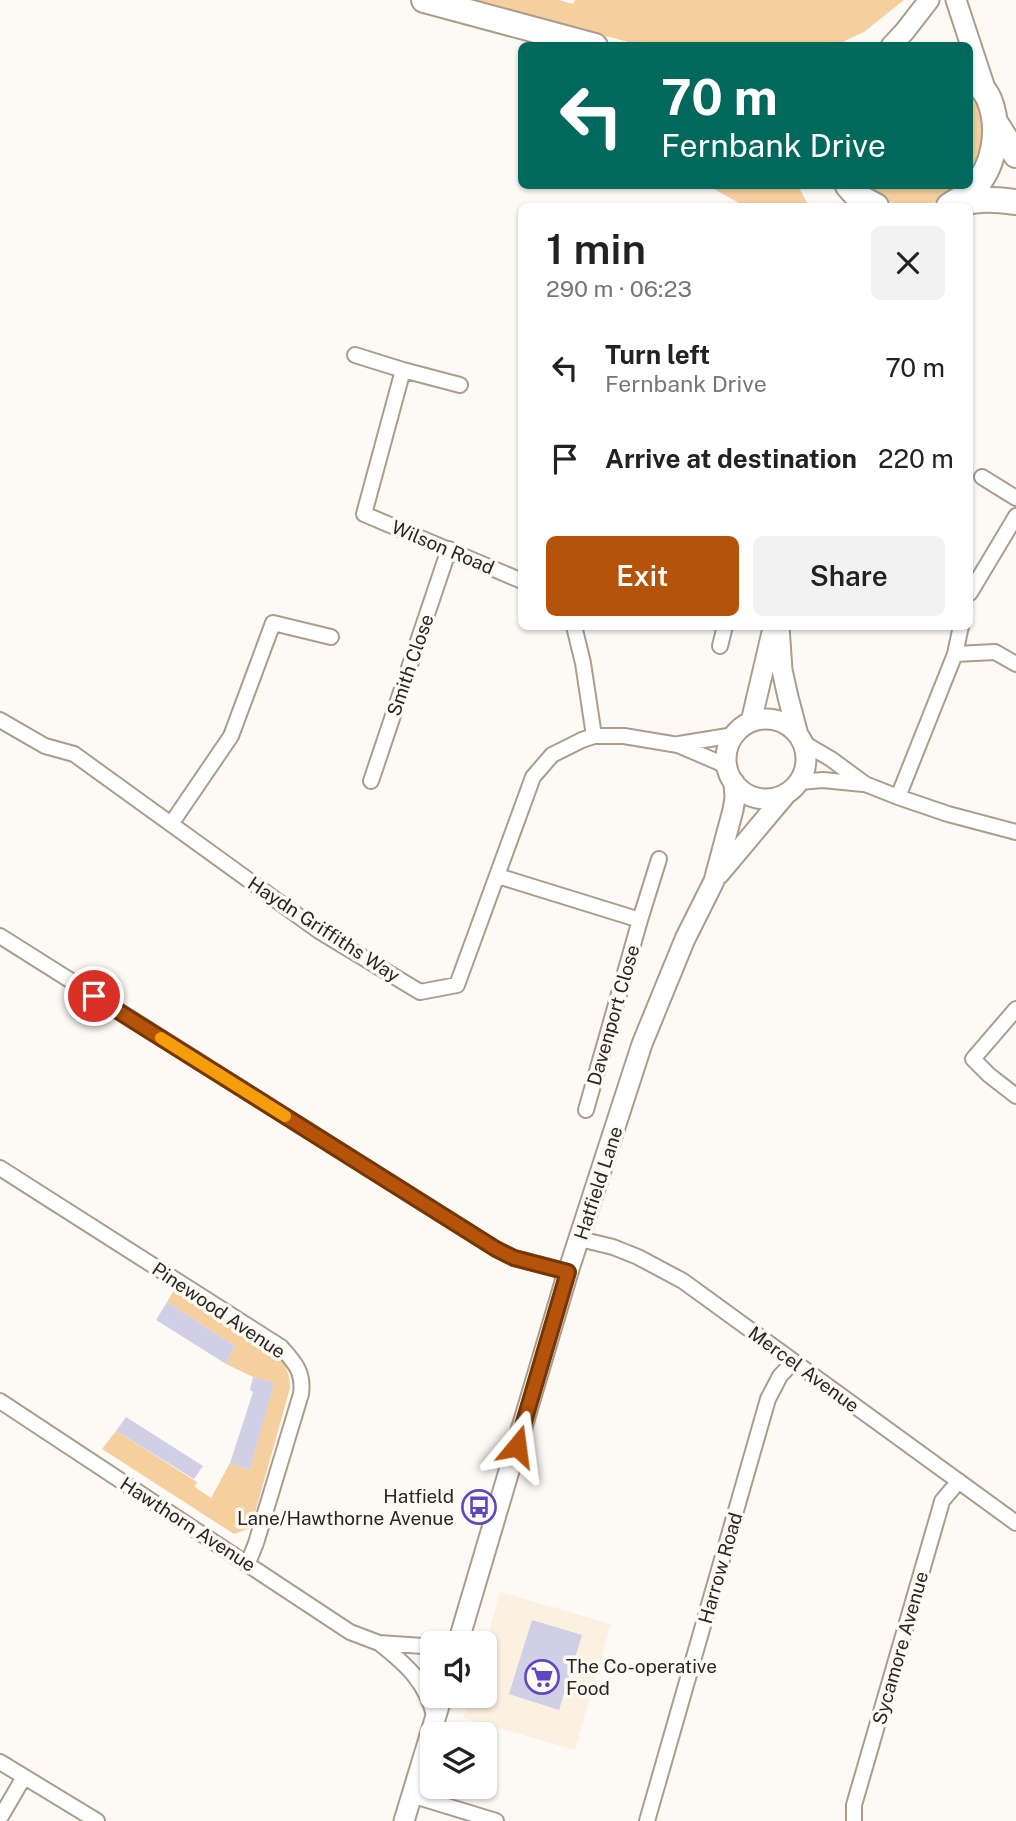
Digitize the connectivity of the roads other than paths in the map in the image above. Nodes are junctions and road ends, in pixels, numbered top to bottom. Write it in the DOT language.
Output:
graph roads {
  1 [pos="424,0"];
  2 [pos="929,0"];
  3 [pos="956,0"];
  4 [pos="580,42"];
  5 [pos="895,42"];
  6 [pos="970,42"];
  7 [pos="973,52"];
  8 [pos="973,77"];
  9 [pos="988,97"];
  10 [pos="995,122"];
  11 [pos="1016,155"];
  12 [pos="850,189"];
  13 [pos="973,189"];
  14 [pos="973,189"];
  15 [pos="1016,202"];
  16 [pos="870,203"];
  17 [pos="954,203"];
  18 [pos="961,203"];
  19 [pos="355,355"];
  20 [pos="403,370"];
  21 [pos="460,385"];
  22 [pos="982,477"];
  23 [pos="1016,499"];
  24 [pos="1016,516"];
  25 [pos="449,549"];
  26 [pos="518,579"];
  27 [pos="973,588"];
  28 [pos="575,630"];
  29 [pos="724,630"];
  30 [pos="775,630"];
  31 [pos="777,630"];
  32 [pos="960,630"];
  33 [pos="331,637"];
  34 [pos="720,646"];
  35 [pos="955,654"];
  36 [pos="1016,664"];
  37 [pos="0,720"];
  38 [pos="751,722"];
  39 [pos="734,734"];
  40 [pos="594,736"];
  41 [pos="801,739"];
  42 [pos="678,744"];
  43 [pos="730,774"];
  44 [pos="371,781"];
  45 [pos="865,784"];
  46 [pos="793,788"];
  47 [pos="898,797"];
  48 [pos="171,824"];
  49 [pos="1016,832"];
  50 [pos="659,859"];
  51 [pos="498,876"];
  52 [pos="714,881"];
  53 [pos="640,920"];
  54 [pos="0,936"];
  55 [pos="1016,1010"];
  56 [pos="1016,1096"];
  57 [pos="586,1110"];
  58 [pos="0,1168"];
  59 [pos="580,1239"];
  60 [pos="568,1272"];
  61 [pos="793,1362"];
  62 [pos="0,1401"];
  63 [pos="959,1481"];
  64 [pos="1016,1523"];
  65 [pos="248,1563"];
  66 [pos="461,1631"];
  67 [pos="379,1643"];
  68 [pos="420,1646"];
  69 [pos="438,1708"];
  70 [pos="435,1718"];
  71 [pos="0,1762"];
  72 [pos="24,1777"];
  73 [pos="411,1795"];
  74 [pos="0,1818"];
  75 [pos="97,1821"];
  76 [pos="404,1821"];
  77 [pos="496,1821"];
  78 [pos="647,1821"];
  79 [pos="854,1821"];
  1 -- 4 [label="highway"];
  2 -- 5 [label="street"];
  3 -- 6 [label="street"];
  7 -- 9 [label="street"];
  8 -- 9 [label="highway"];
  9 -- 10 [label="highway"];
  10 -- 11 [label="highway"];
  10 -- 13 [label="highway"];
  12 -- 16 [label="highway"];
  14 -- 17 [label="highway"];
  15 -- 18 [label="highway"];
  19 -- 20 [label="street"];
  20 -- 21 [label="street"];
  20 -- 25 [label="street, Wilson Road"];
  22 -- 23 [label="street"];
  24 -- 27 [label="street"];
  25 -- 26 [label="street, Wilson Road"];
  25 -- 44 [label="street, Smith Close"];
  28 -- 40 [label="street"];
  29 -- 34 [label="street"];
  30 -- 38 [label="street"];
  31 -- 41 [label="street"];
  32 -- 35 [label="street"];
  33 -- 48 [label="street"];
  35 -- 36 [label="street"];
  35 -- 47 [label="street"];
  37 -- 48 [label="street, Haydn Griffiths Way"];
  38 -- 39 [label="street"];
  38 -- 41 [label="street"];
  39 -- 42 [label="street, Haydn Griffiths Way"];
  39 -- 43 [label="street"];
  40 -- 42 [label="street, Haydn Griffiths Way"];
  40 -- 51 [label="street, Haydn Griffiths Way"];
  41 -- 45 [label="street"];
  41 -- 46 [label="street"];
  42 -- 43 [label="street, Haydn Griffiths Way"];
  43 -- 46 [label="street"];
  43 -- 52 [label="street"];
  45 -- 46 [label="street"];
  45 -- 47 [label="street"];
  46 -- 52 [label="street"];
  47 -- 49 [label="street"];
  48 -- 51 [label="street, Haydn Griffiths Way"];
  50 -- 53 [label="street, Davenport Close"];
  51 -- 53 [label="street, Davenport Close"];
  52 -- 59 [label="street, Hatfield Lane"];
  53 -- 57 [label="street, Davenport Close"];
  54 -- 60 [label="street"];
  55 -- 56 [label="street"];
  58 -- 65 [label="street, Pinewood Avenue"];
  59 -- 60 [label="street, Hatfield Lane"];
  59 -- 61 [label="street, Mercel Avenue"];
  60 -- 66 [label="street, Hatfield Lane"];
  61 -- 63 [label="street, Mercel Avenue"];
  61 -- 78 [label="street, Harrow Road"];
  62 -- 65 [label="street, Hawthorn Avenue"];
  63 -- 64 [label="street, Mercel Avenue"];
  63 -- 79 [label="street, Sycamore Avenue"];
  65 -- 67 [label="street, Hawthorn Avenue"];
  67 -- 68 [label="street, Hawthorn Avenue"];
  67 -- 70 [label="street, Hawthorn Avenue"];
  69 -- 70 [label="street"];
  70 -- 73 [label="street"];
  71 -- 72 [label="street"];
  72 -- 74 [label="street"];
  72 -- 75 [label="street"];
  73 -- 76 [label="street"];
  73 -- 77 [label="street"];
}
